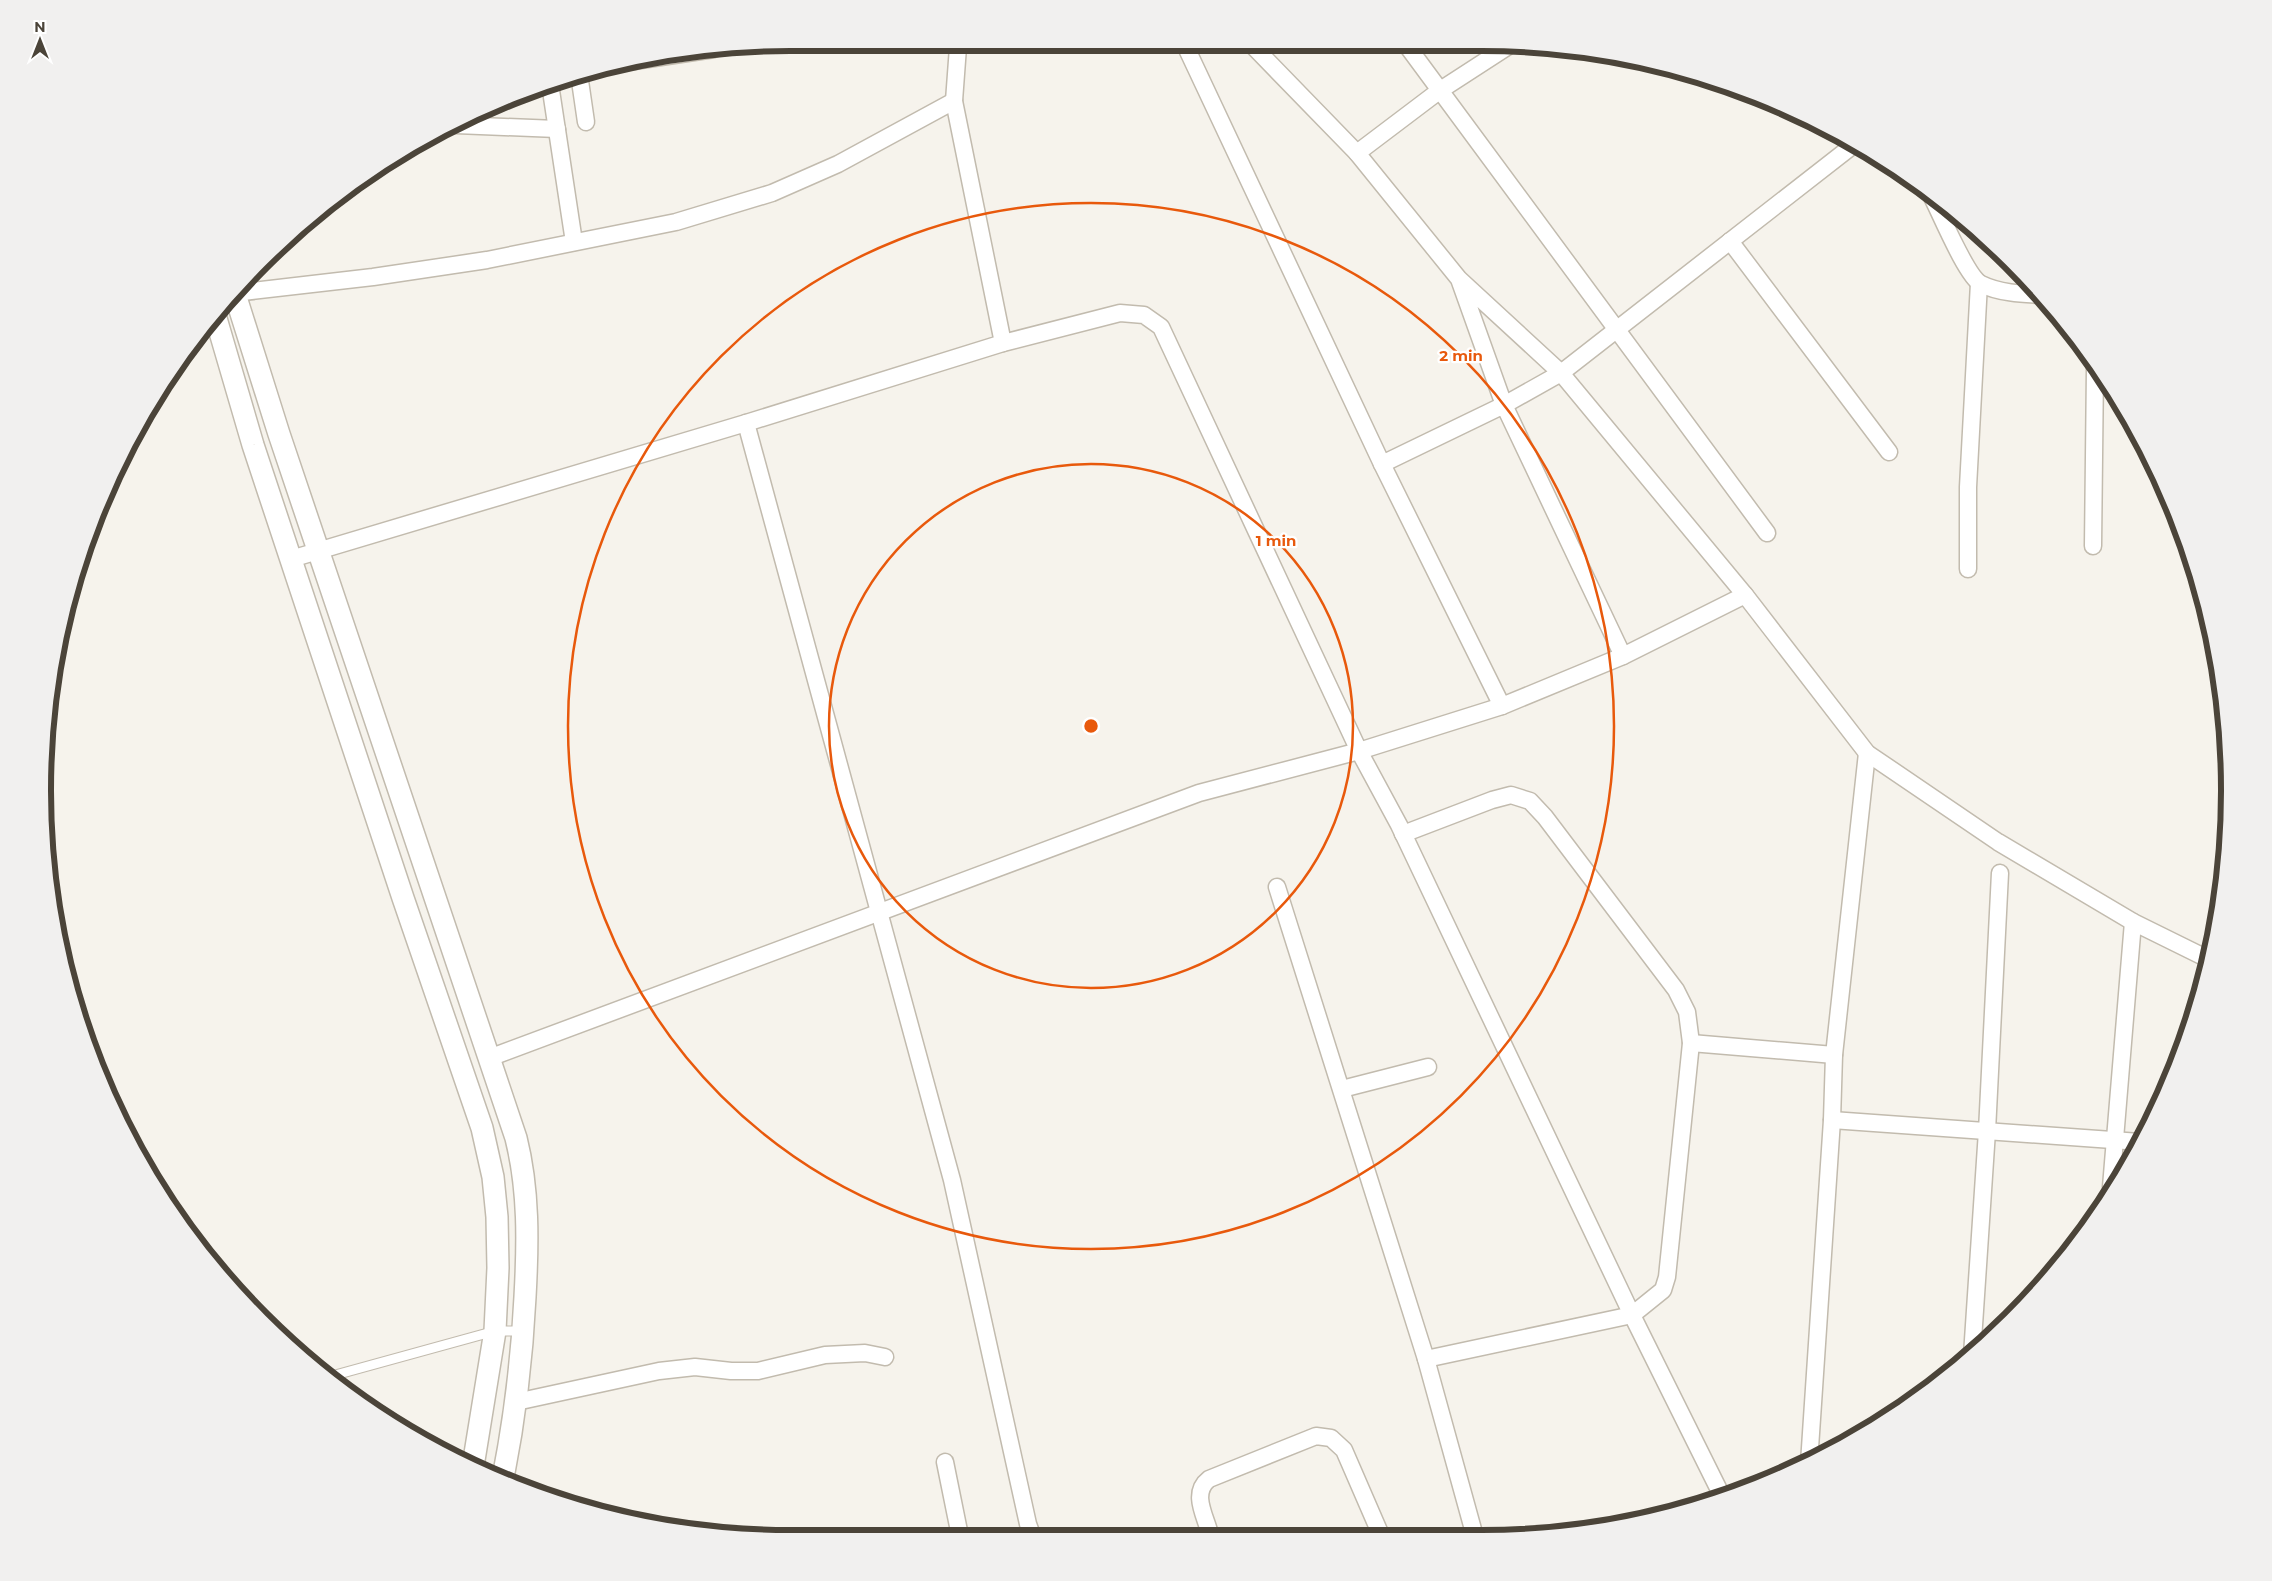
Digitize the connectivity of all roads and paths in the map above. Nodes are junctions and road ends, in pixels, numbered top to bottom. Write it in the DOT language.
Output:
graph roads {
  1 [pos="960,51"];
  2 [pos="1187,51"];
  3 [pos="1258,51"];
  4 [pos="1410,51"];
  5 [pos="1500,52"];
  6 [pos="580,82"];
  7 [pos="551,91"];
  8 [pos="1439,91"];
  9 [pos="954,101"];
  10 [pos="586,122"];
  11 [pos="468,125"];
  12 [pos="557,129"];
  13 [pos="1849,149"];
  14 [pos="1357,153"];
  15 [pos="1938,209"];
  16 [pos="1730,241"];
  17 [pos="574,242"];
  18 [pos="1459,279"];
  19 [pos="1979,283"];
  20 [pos="245,292"];
  21 [pos="2029,294"];
  22 [pos="235,303"];
  23 [pos="218,324"];
  24 [pos="1617,329"];
  25 [pos="1004,343"];
  26 [pos="1560,374"];
  27 [pos="2095,378"];
  28 [pos="1504,405"];
  29 [pos="746,423"];
  30 [pos="1890,452"];
  31 [pos="1382,464"];
  32 [pos="1768,534"];
  33 [pos="2093,546"];
  34 [pos="319,549"];
  35 [pos="291,559"];
  36 [pos="1968,569"];
  37 [pos="1745,595"];
  38 [pos="1622,656"];
  39 [pos="1502,706"];
  40 [pos="1359,751"];
  41 [pos="1867,753"];
  42 [pos="1403,834"];
  43 [pos="2000,873"];
  44 [pos="1277,886"];
  45 [pos="878,912"];
  46 [pos="2133,922"];
  47 [pos="2202,956"];
  48 [pos="1691,1043"];
  49 [pos="1834,1054"];
  50 [pos="489,1058"];
  51 [pos="1428,1067"];
  52 [pos="1342,1089"];
  53 [pos="1832,1120"];
  54 [pos="1987,1131"];
  55 [pos="2114,1140"];
  56 [pos="2132,1141"];
  57 [pos="2112,1176"];
  58 [pos="1632,1315"];
  59 [pos="495,1332"];
  60 [pos="524,1332"];
  61 [pos="1973,1342"];
  62 [pos="885,1357"];
  63 [pos="1426,1359"];
  64 [pos="337,1375"];
  65 [pos="516,1402"];
  66 [pos="1810,1453"];
  67 [pos="474,1458"];
  68 [pos="945,1462"];
  69 [pos="504,1471"];
  70 [pos="1719,1491"];
  71 [pos="959,1530"];
  72 [pos="1030,1530"];
  73 [pos="1209,1530"];
  74 [pos="1379,1530"];
  75 [pos="1473,1530"];
  1 -- 9 [label="street"];
  2 -- 31 [label="street"];
  3 -- 14 [label="street"];
  4 -- 8 [label="street"];
  5 -- 8 [label="street"];
  6 -- 10 [label="street"];
  7 -- 12 [label="street"];
  8 -- 14 [label="street"];
  8 -- 24 [label="street"];
  9 -- 17 [label="street"];
  9 -- 25 [label="street"];
  11 -- 12 [label="street"];
  12 -- 17 [label="street"];
  13 -- 16 [label="street"];
  14 -- 18 [label="street"];
  15 -- 19 [label="street"];
  16 -- 24 [label="street"];
  16 -- 30 [label="street"];
  17 -- 20 [label="street"];
  18 -- 26 [label="street"];
  18 -- 28 [label="street"];
  19 -- 21 [label="street"];
  19 -- 36 [label="street"];
  22 -- 34 [label="street"];
  23 -- 35 [label="street"];
  24 -- 26 [label="street"];
  24 -- 32 [label="street"];
  25 -- 29 [label="street"];
  25 -- 40 [label="street"];
  26 -- 28 [label="street"];
  26 -- 37 [label="street"];
  27 -- 33 [label="street"];
  28 -- 31 [label="street"];
  28 -- 38 [label="street"];
  29 -- 34 [label="street"];
  29 -- 45 [label="street"];
  31 -- 39 [label="street"];
  34 -- 35 [label="street"];
  34 -- 50 [label="street"];
  35 -- 59 [label="street"];
  37 -- 38 [label="street"];
  37 -- 41 [label="street"];
  38 -- 39 [label="street"];
  39 -- 40 [label="street"];
  40 -- 42 [label="street"];
  40 -- 45 [label="street"];
  41 -- 46 [label="street"];
  41 -- 49 [label="street"];
  42 -- 48 [label="street"];
  42 -- 58 [label="street"];
  43 -- 54 [label="street"];
  44 -- 52 [label="street"];
  45 -- 50 [label="street"];
  45 -- 72 [label="street"];
  46 -- 47 [label="street"];
  46 -- 55 [label="street"];
  48 -- 49 [label="street"];
  48 -- 58 [label="street"];
  49 -- 53 [label="street"];
  50 -- 60 [label="street"];
  51 -- 52 [label="street"];
  52 -- 63 [label="street"];
  53 -- 54 [label="street"];
  53 -- 66 [label="street"];
  54 -- 55 [label="street"];
  54 -- 61 [label="street"];
  55 -- 56 [label="street"];
  55 -- 57 [label="street"];
  58 -- 63 [label="street"];
  58 -- 70 [label="street"];
  59 -- 60 [label="lane"];
  59 -- 64 [label="lane"];
  59 -- 67 [label="street"];
  60 -- 65 [label="street"];
  62 -- 65 [label="street"];
  63 -- 75 [label="street"];
  65 -- 69 [label="street"];
  68 -- 71 [label="street"];
  73 -- 74 [label="street"];
}
